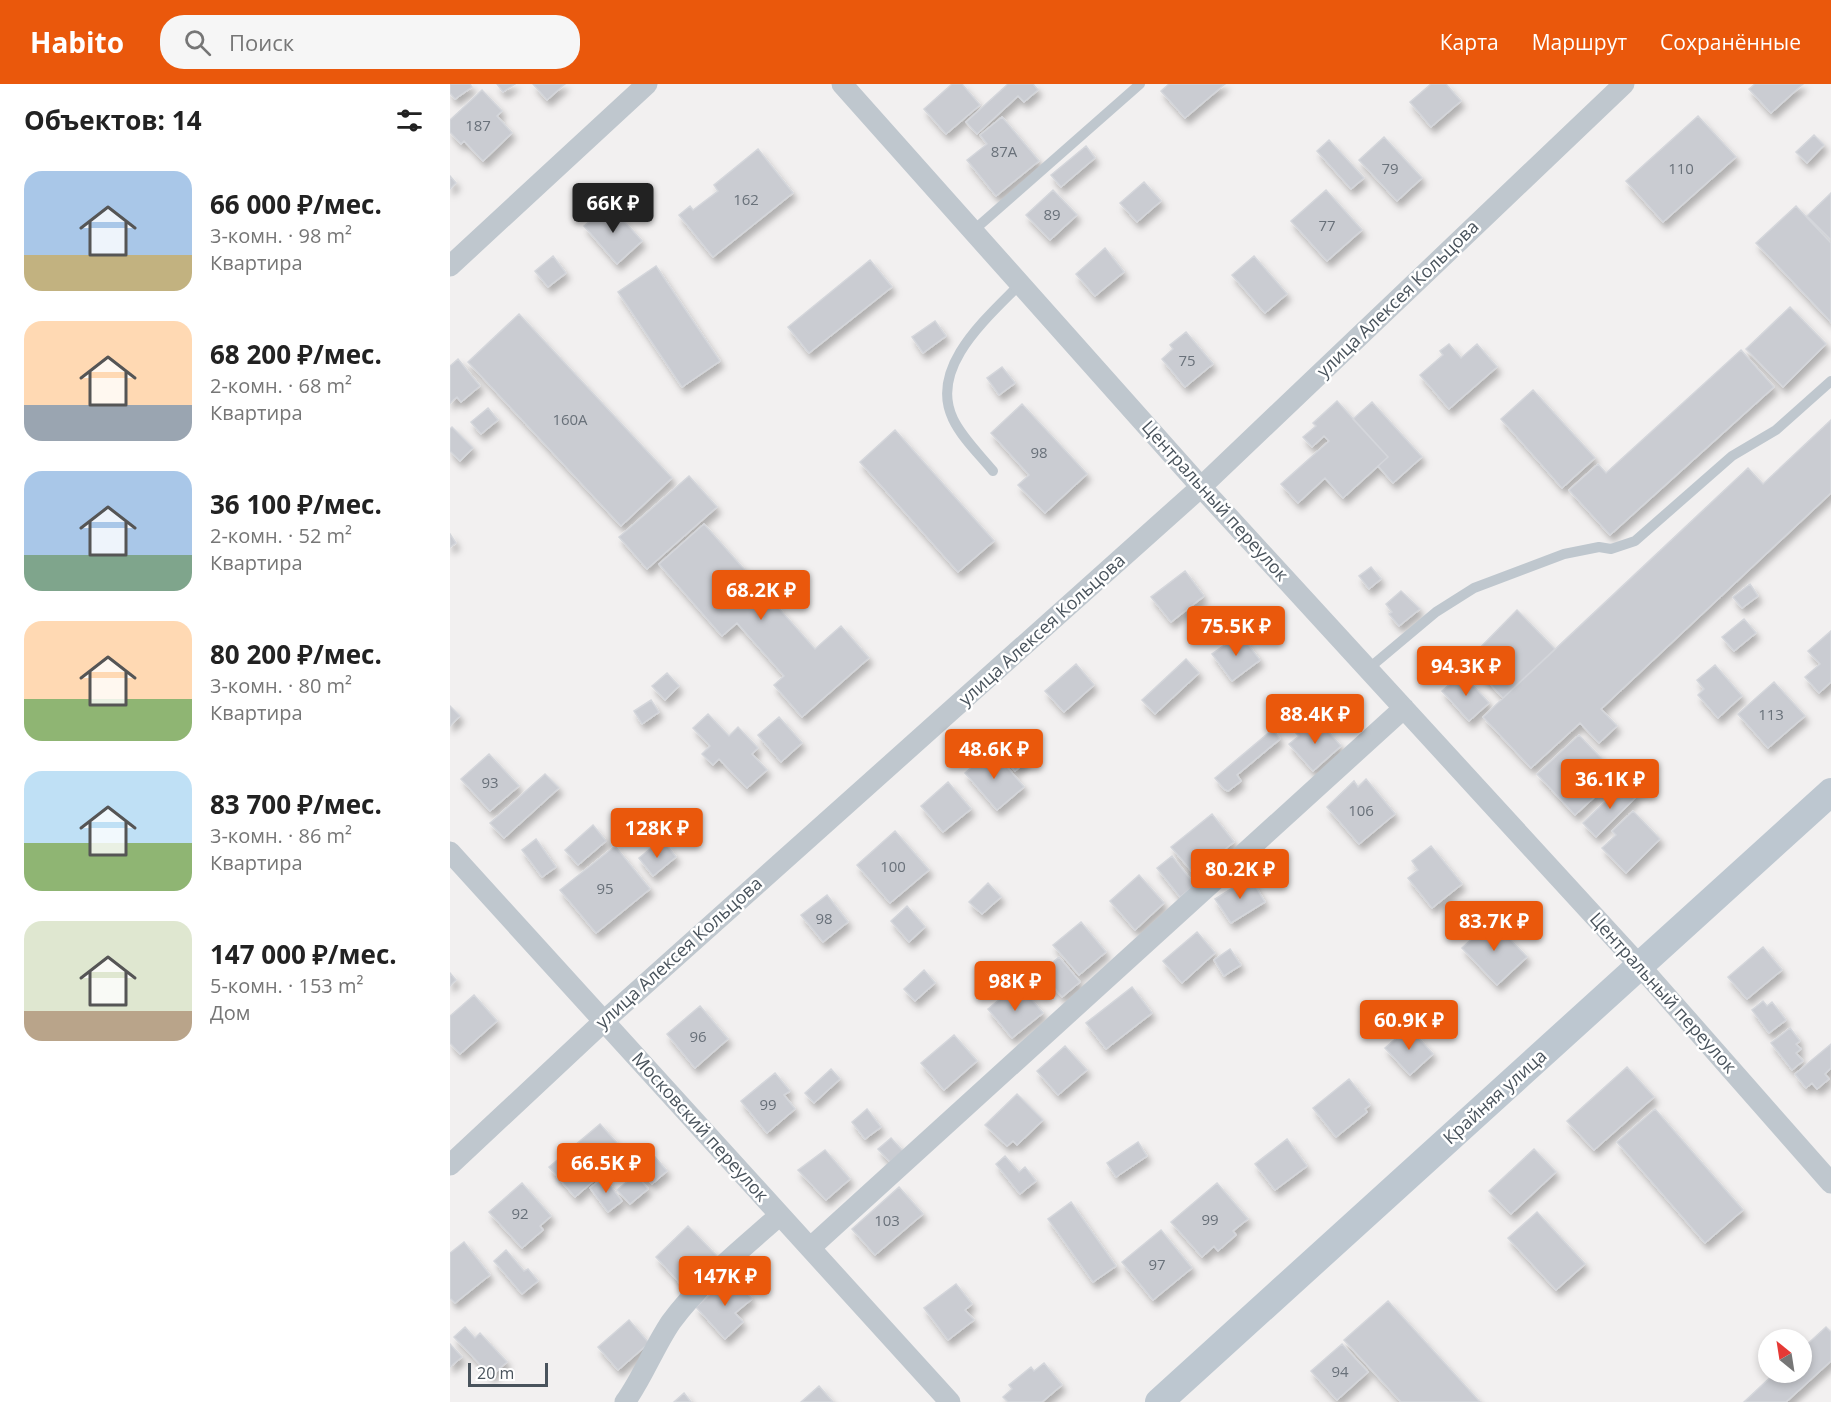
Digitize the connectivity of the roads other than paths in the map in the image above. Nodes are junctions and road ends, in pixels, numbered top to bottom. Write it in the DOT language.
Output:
graph roads {
  1 [pos="647,84"];
  2 [pos="842,84"];
  3 [pos="1140,84"];
  4 [pos="1624,84"];
  5 [pos="974,230"];
  6 [pos="450,266"];
  7 [pos="1021,283"];
  8 [pos="1831,381"];
  9 [pos="993,471"];
  10 [pos="1201,487"];
  11 [pos="1368,669"];
  12 [pos="1404,708"];
  13 [pos="1831,792"];
  14 [pos="450,852"];
  15 [pos="1640,966"];
  16 [pos="604,1021"];
  17 [pos="450,1166"];
  18 [pos="1831,1183"];
  19 [pos="780,1215"];
  20 [pos="810,1248"];
  21 [pos="625,1402"];
  22 [pos="950,1402"];
  23 [pos="1159,1402"];
  1 -- 6 [label="street"];
  2 -- 5 [label="street, Центральный переулок"];
  3 -- 5 [label="lane"];
  4 -- 10 [label="street, улица Алексея Кольцова"];
  5 -- 7 [label="street, Центральный переулок"];
  7 -- 9 [label="lane"];
  7 -- 10 [label="street, Центральный переулок"];
  8 -- 11 [label="lane"];
  10 -- 11 [label="street, Центральный переулок"];
  10 -- 16 [label="street, улица Алексея Кольцова"];
  11 -- 12 [label="street, Центральный переулок"];
  12 -- 15 [label="street, Центральный переулок"];
  12 -- 20 [label="street"];
  13 -- 15 [label="main road, Крайняя улица"];
  14 -- 16 [label="street, Московский переулок"];
  15 -- 18 [label="street, Центральный переулок"];
  15 -- 23 [label="main road, Крайняя улица"];
  16 -- 17 [label="street, улица Алексея Кольцова"];
  16 -- 19 [label="street, Московский переулок"];
  19 -- 20 [label="street, Московский переулок"];
  19 -- 21 [label="street"];
  20 -- 22 [label="street, Московский переулок"];
}
